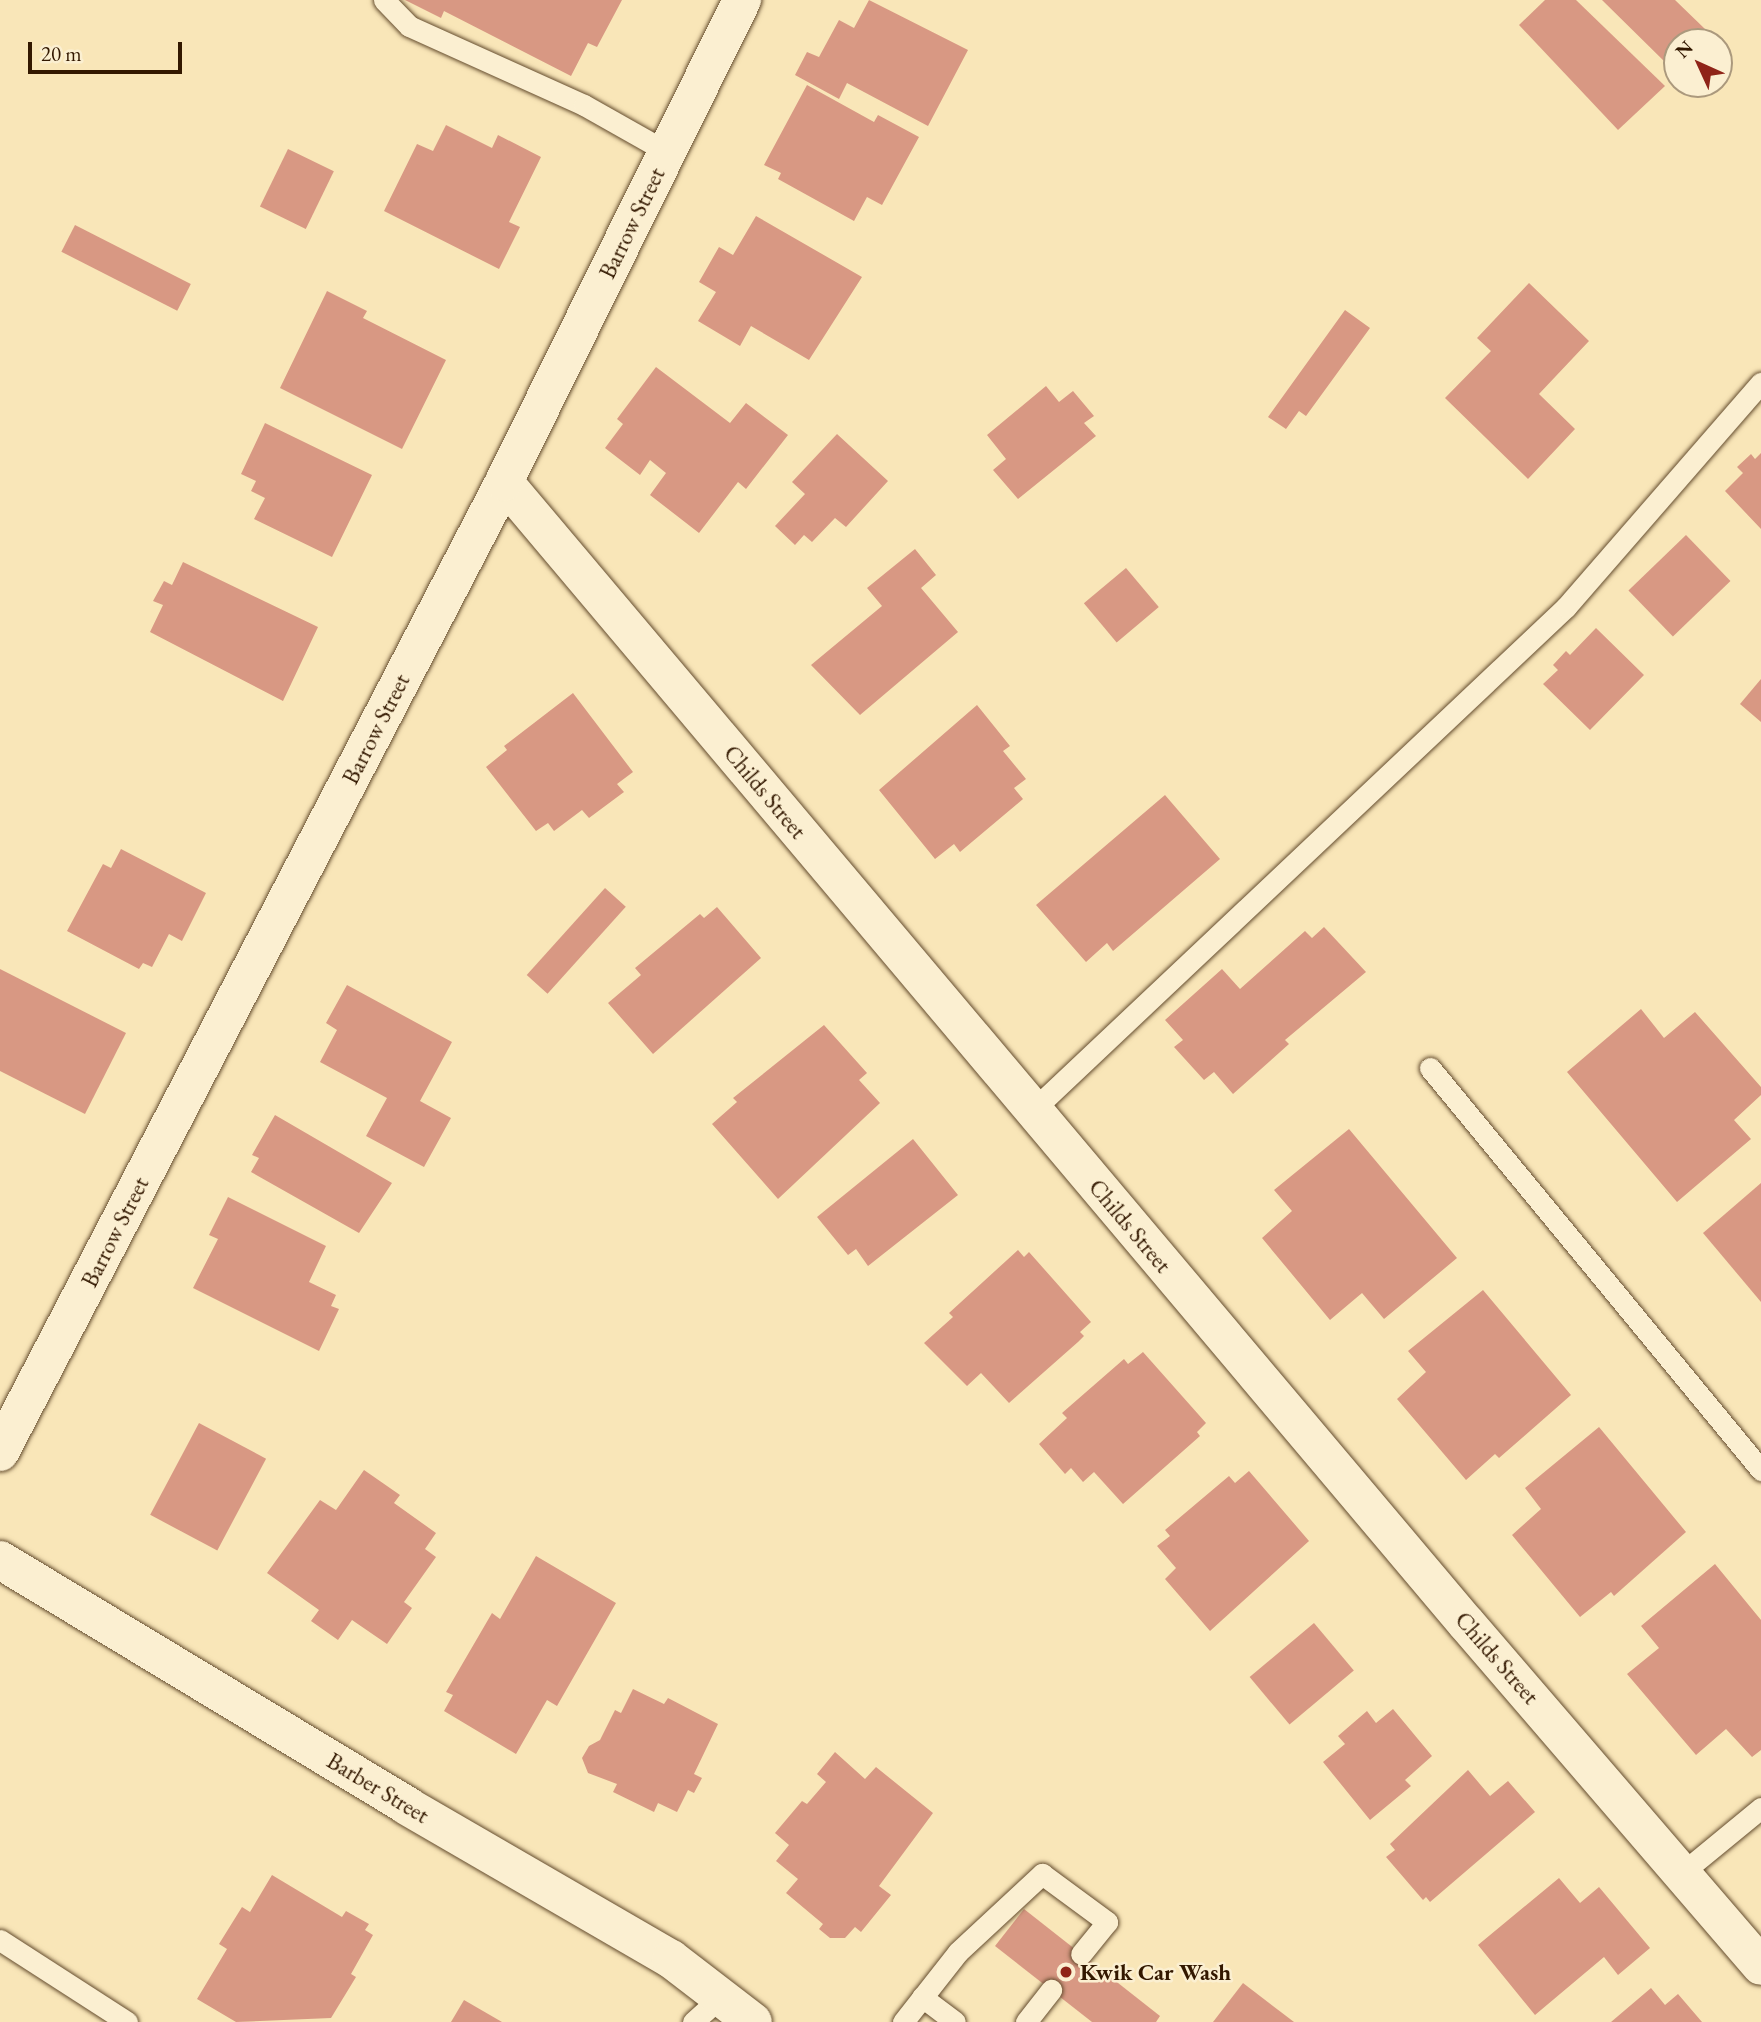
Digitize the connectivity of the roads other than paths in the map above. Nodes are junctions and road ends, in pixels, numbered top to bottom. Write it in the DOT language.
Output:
graph roads {
  1 [pos="384,0"];
  2 [pos="743,0"];
  3 [pos="667,152"];
  4 [pos="1761,383"];
  5 [pos="504,482"];
  6 [pos="1430,1068"];
  7 [pos="1033,1110"];
  8 [pos="0,1452"];
  9 [pos="1761,1469"];
  10 [pos="0,1560"];
  11 [pos="1761,1808"];
  12 [pos="1683,1872"];
  13 [pos="0,1940"];
  14 [pos="1081,1954"];
  15 [pos="1761,1966"];
  16 [pos="1051,1990"];
  17 [pos="922,1997"];
  18 [pos="707,2010"];
  19 [pos="127,2022"];
  20 [pos="752,2022"];
  21 [pos="903,2022"];
  22 [pos="955,2022"];
  23 [pos="1026,2022"];
  1 -- 3 [label="lane"];
  2 -- 3 [label="street, Barrow Street"];
  3 -- 5 [label="street, Barrow Street"];
  4 -- 7 [label="lane"];
  5 -- 7 [label="street, Childs Street"];
  5 -- 8 [label="street, Barrow Street"];
  6 -- 9 [label="lane"];
  7 -- 12 [label="street, Childs Street"];
  10 -- 18 [label="street, Barber Street"];
  11 -- 12 [label="lane"];
  12 -- 15 [label="street, Childs Street"];
  13 -- 19 [label="lane"];
  14 -- 17 [label="lane"];
  16 -- 23 [label="lane"];
  17 -- 21 [label="lane"];
  17 -- 22 [label="lane"];
  18 -- 20 [label="street, Barber Street"];
}
